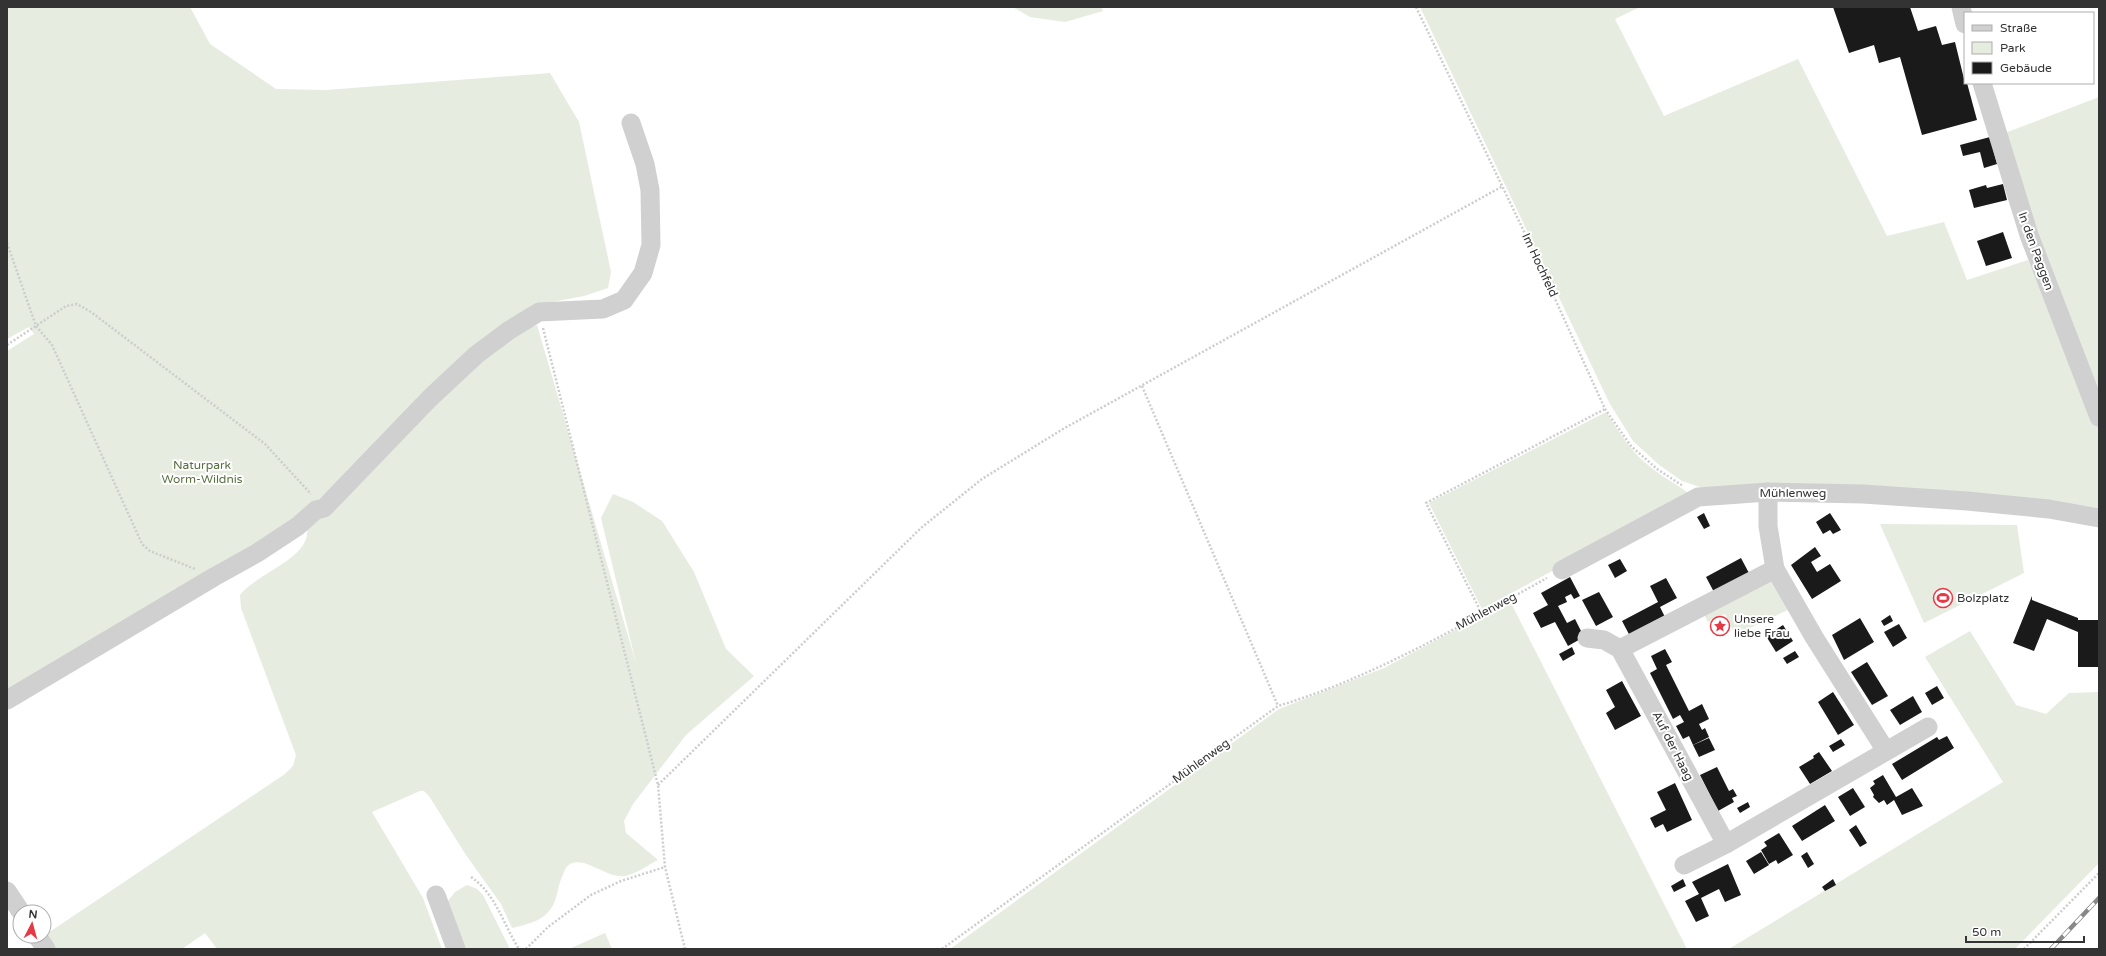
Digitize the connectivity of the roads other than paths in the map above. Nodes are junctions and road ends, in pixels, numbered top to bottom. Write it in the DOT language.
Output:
graph roads {
  1 [pos="1961,7"];
  2 [pos="1964,20"];
  3 [pos="1982,84"];
  4 [pos="631,123"];
  5 [pos="2099,417"];
  6 [pos="1768,492"];
  7 [pos="2099,518"];
  8 [pos="1775,569"];
  9 [pos="1562,570"];
  10 [pos="1587,638"];
  11 [pos="1620,649"];
  12 [pos="7,700"];
  13 [pos="1928,727"];
  14 [pos="1886,751"];
  15 [pos="1726,844"];
  16 [pos="1684,865"];
  17 [pos="7,891"];
  18 [pos="436,895"];
  19 [pos="16,904"];
  20 [pos="456,949"];
  1 -- 2 [label="street"];
  3 -- 5 [label="street, In den Paggen"];
  4 -- 12 [label="street"];
  6 -- 7 [label="street, Mühlenweg"];
  6 -- 8 [label="street"];
  6 -- 9 [label="street, Mühlenweg"];
  8 -- 11 [label="street"];
  8 -- 14 [label="street"];
  10 -- 11 [label="street"];
  11 -- 15 [label="street, Auf der Haag"];
  13 -- 14 [label="street"];
  14 -- 15 [label="street"];
  15 -- 16 [label="street"];
  17 -- 19 [label="street"];
  18 -- 20 [label="street"];
}
